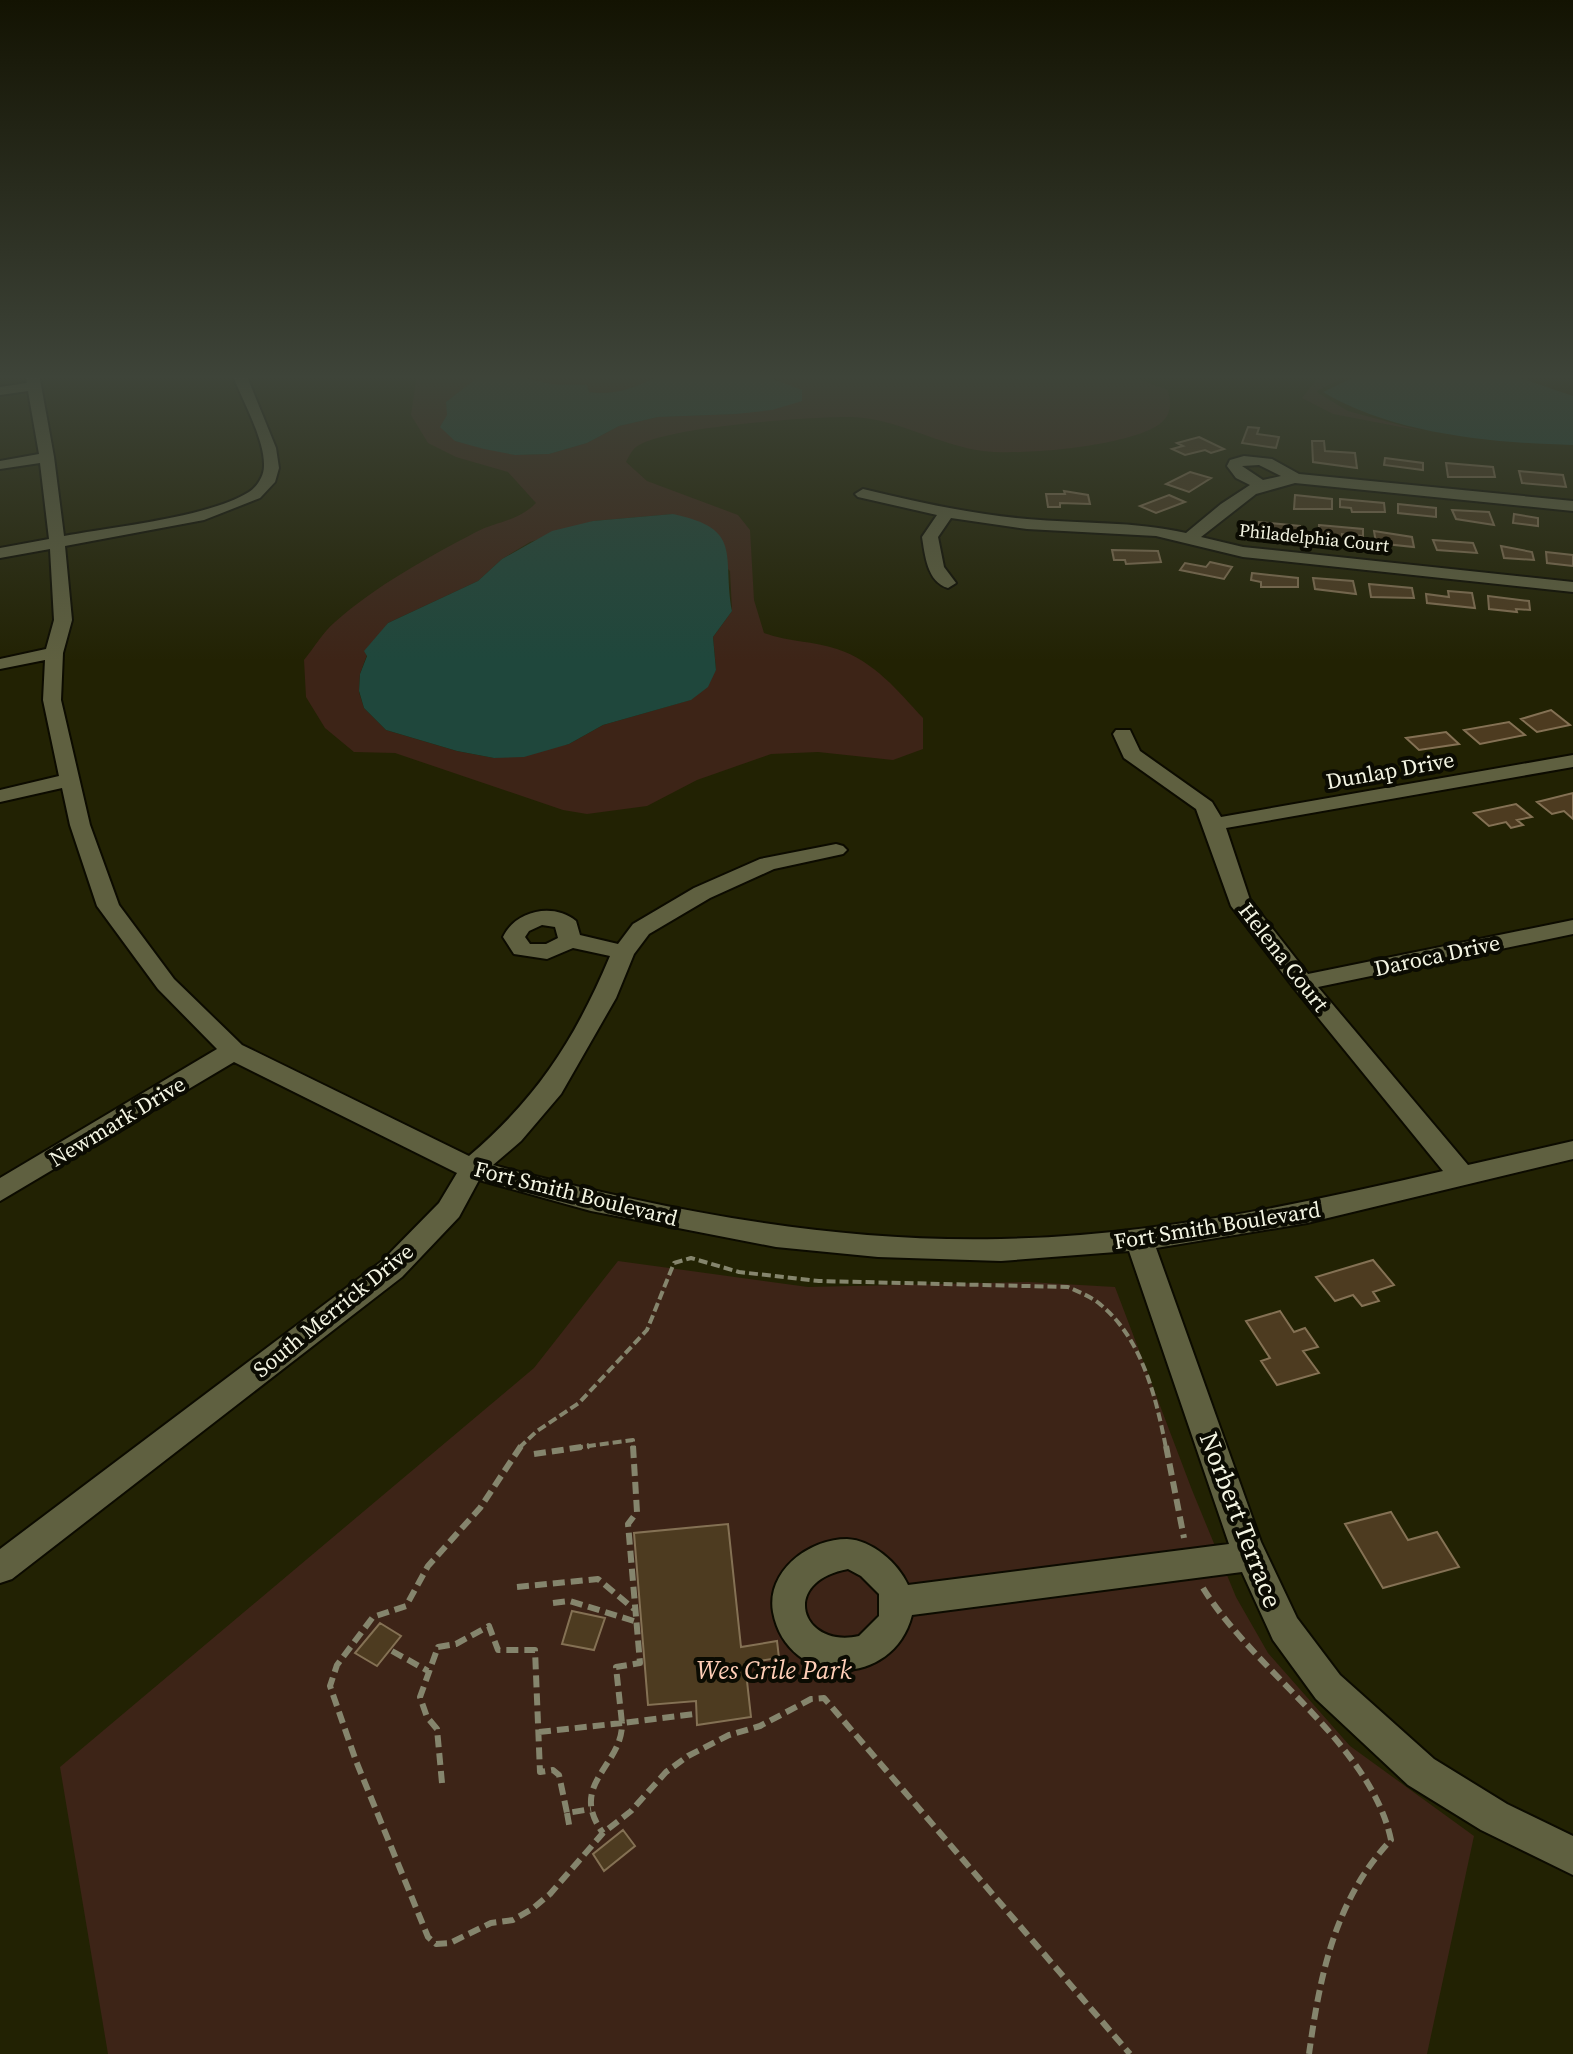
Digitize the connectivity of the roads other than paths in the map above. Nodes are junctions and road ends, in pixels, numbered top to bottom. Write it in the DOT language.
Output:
graph roads {
  1 [pos="49,470"];
  2 [pos="271,470"];
  3 [pos="1237,470"];
  4 [pos="1280,470"];
  5 [pos="1295,478"];
  6 [pos="1259,484"];
  7 [pos="863,494"];
  8 [pos="1573,506"];
  9 [pos="947,513"];
  10 [pos="1190,538"];
  11 [pos="57,542"];
  12 [pos="0,553"];
  13 [pos="948,583"];
  14 [pos="1573,587"];
  15 [pos="54,653"];
  16 [pos="0,664"];
  17 [pos="1123,734"];
  18 [pos="1573,761"];
  19 [pos="69,780"];
  20 [pos="0,796"];
  21 [pos="1214,824"];
  22 [pos="836,850"];
  23 [pos="1573,927"];
  24 [pos="569,940"];
  25 [pos="623,952"];
  26 [pos="1302,983"];
  27 [pos="233,1051"];
  28 [pos="1573,1150"];
  29 [pos="472,1169"];
  30 [pos="1463,1177"];
  31 [pos="0,1191"];
  32 [pos="1139,1240"];
  33 [pos="1251,1556"];
  34 [pos="0,1568"];
  35 [pos="896,1602"];
  36 [pos="1573,1856"];
  1 -- 11 [label="street, Fort Smith Boulevard"];
  2 -- 11 [label="street"];
  3 -- 6 [label="street"];
  4 -- 5 [label="street"];
  5 -- 6 [label="street"];
  5 -- 8 [label="street"];
  6 -- 10 [label="street"];
  7 -- 9 [label="street, Philadelphia Court"];
  9 -- 10 [label="street, Philadelphia Court"];
  9 -- 13 [label="street"];
  10 -- 14 [label="street, Philadelphia Court"];
  11 -- 12 [label="street"];
  11 -- 15 [label="street, Fort Smith Boulevard"];
  15 -- 16 [label="street"];
  15 -- 19 [label="street, Fort Smith Boulevard"];
  17 -- 21 [label="street, Helena Court"];
  18 -- 21 [label="street, Dunlap Drive"];
  19 -- 20 [label="street"];
  19 -- 27 [label="street, Fort Smith Boulevard"];
  21 -- 26 [label="street, Helena Court"];
  22 -- 25 [label="street, South Merrick Drive"];
  23 -- 26 [label="street, Daroca Drive"];
  24 -- 25 [label="street"];
  25 -- 29 [label="street, South Merrick Drive"];
  26 -- 30 [label="street, Helena Court"];
  27 -- 29 [label="street, Fort Smith Boulevard"];
  27 -- 31 [label="street, Newmark Drive"];
  28 -- 30 [label="street, Fort Smith Boulevard"];
  29 -- 32 [label="street, Fort Smith Boulevard"];
  29 -- 34 [label="street, South Merrick Drive"];
  30 -- 32 [label="street, Fort Smith Boulevard"];
  32 -- 33 [label="street, Norbert Terrace"];
  33 -- 35 [label="street"];
  33 -- 36 [label="street, Norbert Terrace"];
}
